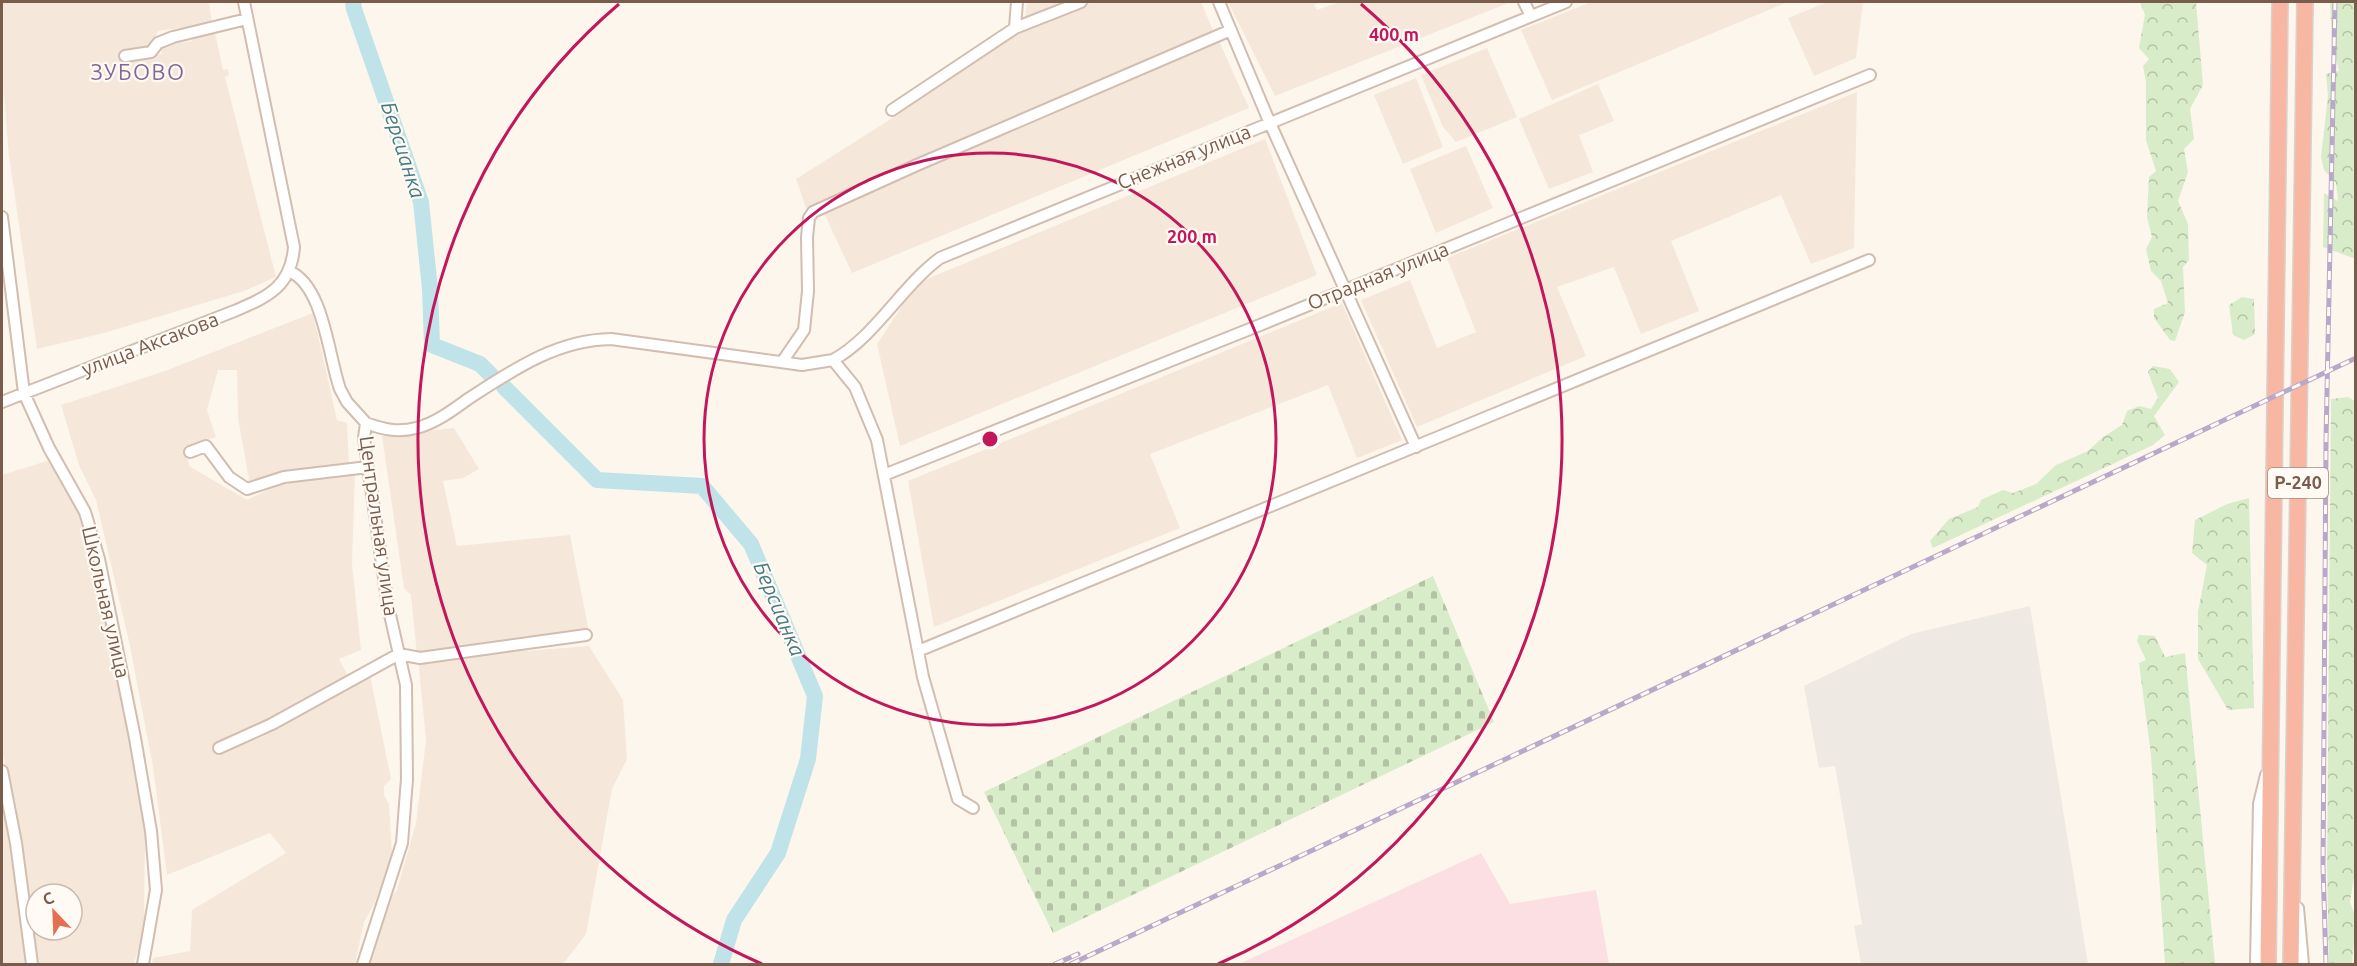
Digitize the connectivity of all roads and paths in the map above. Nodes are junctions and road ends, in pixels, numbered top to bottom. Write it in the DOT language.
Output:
graph roads {
  1 [pos="244,2"];
  2 [pos="1017,2"];
  3 [pos="1080,2"];
  4 [pos="1219,2"];
  5 [pos="1524,2"];
  6 [pos="1566,2"];
  7 [pos="2280,2"];
  8 [pos="2305,2"];
  9 [pos="1531,16"];
  10 [pos="247,19"];
  11 [pos="1015,28"];
  12 [pos="1231,30"];
  13 [pos="125,56"];
  14 [pos="1870,75"];
  15 [pos="892,110"];
  16 [pos="1269,121"];
  17 [pos="2,217"];
  18 [pos="1869,260"];
  19 [pos="289,271"];
  20 [pos="1347,289"];
  21 [pos="833,360"];
  22 [pos="782,362"];
  23 [pos="24,393"];
  24 [pos="2,402"];
  25 [pos="366,423"];
  26 [pos="1416,447"];
  27 [pos="190,452"];
  28 [pos="368,467"];
  29 [pos="884,475"];
  30 [pos="586,635"];
  31 [pos="918,651"];
  32 [pos="399,654"];
  33 [pos="219,748"];
  34 [pos="2270,760"];
  35 [pos="2,771"];
  36 [pos="973,808"];
  37 [pos="2292,850"];
  38 [pos="32,964"];
  39 [pos="143,964"];
  40 [pos="363,964"];
  41 [pos="2256,964"];
  42 [pos="2268,964"];
  43 [pos="2291,964"];
  44 [pos="2303,964"];
  1 -- 10 [label="street"];
  2 -- 11 [label="street"];
  3 -- 11 [label="street"];
  4 -- 12 [label="street"];
  5 -- 9 [label="street"];
  6 -- 9 [label="street, Снежная улица"];
  7 -- 34 [label="highway, Р-240"];
  8 -- 37 [label="highway, Р-240"];
  9 -- 16 [label="street, Снежная улица"];
  10 -- 13 [label="street"];
  10 -- 19 [label="street"];
  11 -- 15 [label="street"];
  12 -- 16 [label="street"];
  12 -- 22 [label="street"];
  14 -- 20 [label="street, Отрадная улица"];
  16 -- 20 [label="street"];
  16 -- 21 [label="street, Снежная улица"];
  17 -- 23 [label="street, Школьная улица"];
  18 -- 26 [label="street"];
  19 -- 23 [label="street, улица Аксакова"];
  19 -- 25 [label="street, Центральная улица"];
  20 -- 26 [label="street"];
  20 -- 29 [label="street, Отрадная улица"];
  21 -- 22 [label="street"];
  21 -- 29 [label="street"];
  22 -- 25 [label="street"];
  23 -- 24 [label="street, улица Аксакова"];
  23 -- 39 [label="street, Школьная улица"];
  25 -- 28 [label="street, Центральная улица"];
  26 -- 31 [label="street"];
  27 -- 28 [label="street"];
  28 -- 32 [label="street, Центральная улица"];
  29 -- 31 [label="street"];
  30 -- 32 [label="street"];
  31 -- 36 [label="street"];
  32 -- 33 [label="street"];
  32 -- 40 [label="street, Центральная улица"];
  34 -- 41 [label="street"];
  34 -- 42 [label="highway, Р-240"];
  35 -- 38 [label="street"];
  37 -- 43 [label="highway, Р-240"];
  37 -- 44 [label="street"];
}
